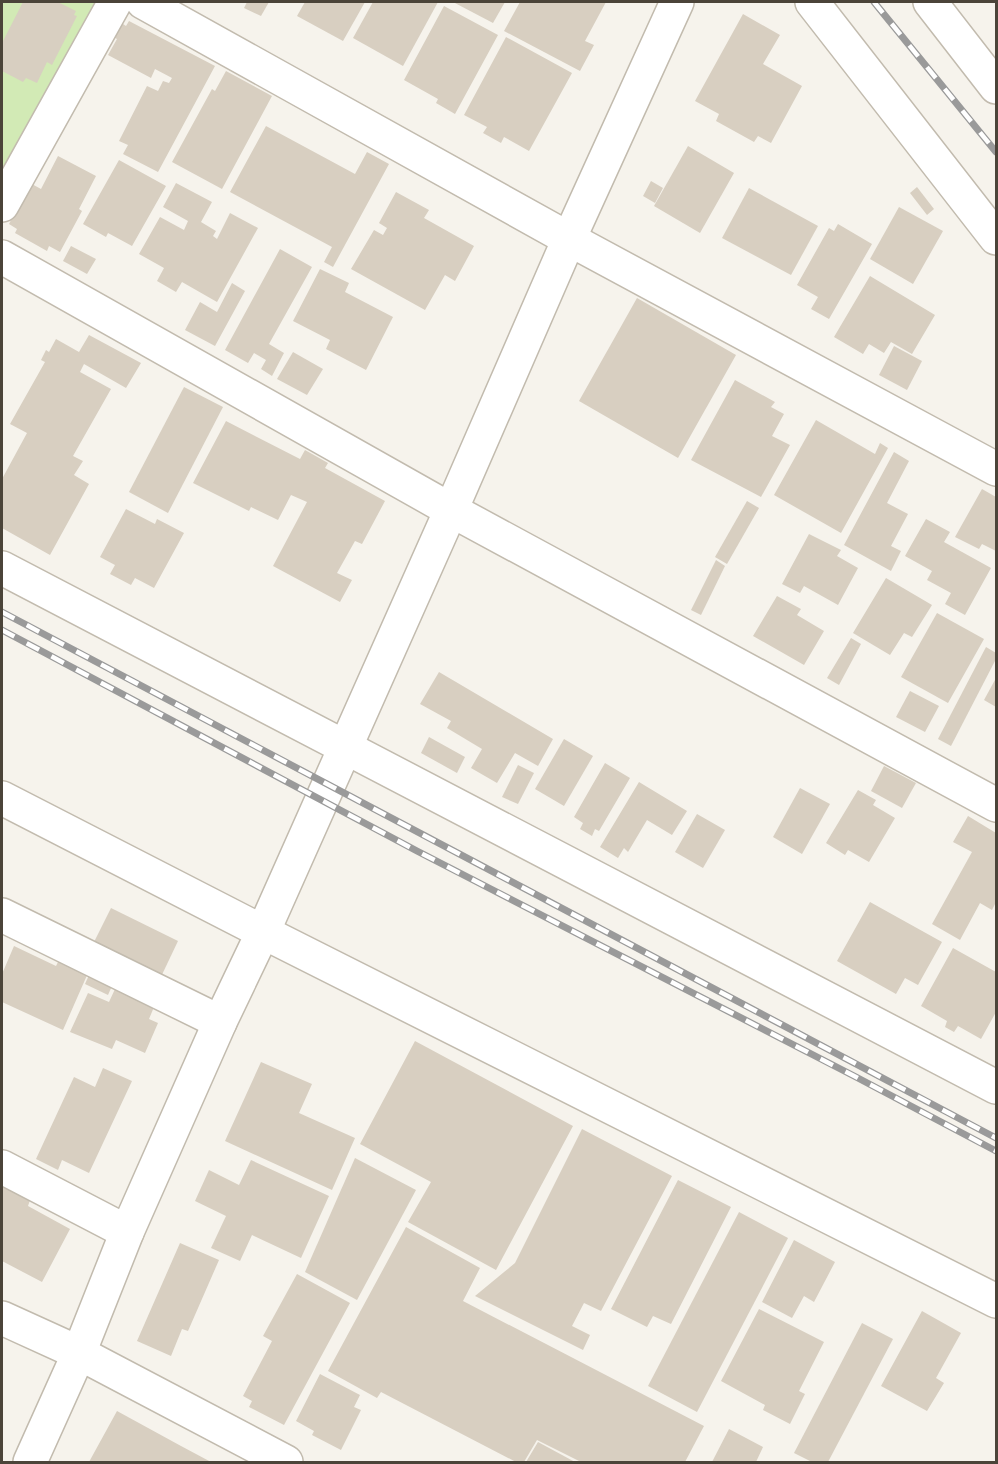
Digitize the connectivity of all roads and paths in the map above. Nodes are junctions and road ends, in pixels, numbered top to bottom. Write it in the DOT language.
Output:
graph roads {
  1 [pos="115,2"];
  2 [pos="143,2"];
  3 [pos="677,2"];
  4 [pos="812,2"];
  5 [pos="930,2"];
  6 [pos="996,87"];
  7 [pos="2,205"];
  8 [pos="996,238"];
  9 [pos="569,239"];
  10 [pos="2,257"];
  11 [pos="996,468"];
  12 [pos="451,510"];
  13 [pos="2,568"];
  14 [pos="345,747"];
  15 [pos="2,798"];
  16 [pos="996,805"];
  17 [pos="2,915"];
  18 [pos="263,932"];
  19 [pos="220,1022"];
  20 [pos="996,1087"];
  21 [pos="2,1167"];
  22 [pos="127,1232"];
  23 [pos="996,1301"];
  24 [pos="2,1318"];
  25 [pos="79,1353"];
  26 [pos="30,1462"];
  27 [pos="286,1462"];
  1 -- 7 [label="street"];
  2 -- 9 [label="street"];
  3 -- 9 [label="street"];
  4 -- 8 [label="street"];
  5 -- 6 [label="street"];
  9 -- 11 [label="street"];
  9 -- 12 [label="street"];
  10 -- 12 [label="street"];
  12 -- 14 [label="street"];
  12 -- 16 [label="street"];
  13 -- 14 [label="street"];
  14 -- 18 [label="street"];
  14 -- 20 [label="street"];
  15 -- 18 [label="street"];
  17 -- 19 [label="street"];
  18 -- 19 [label="street"];
  18 -- 23 [label="street"];
  19 -- 22 [label="street"];
  21 -- 22 [label="street"];
  22 -- 25 [label="street"];
  24 -- 25 [label="street"];
  25 -- 26 [label="street"];
  25 -- 27 [label="street"];
}
